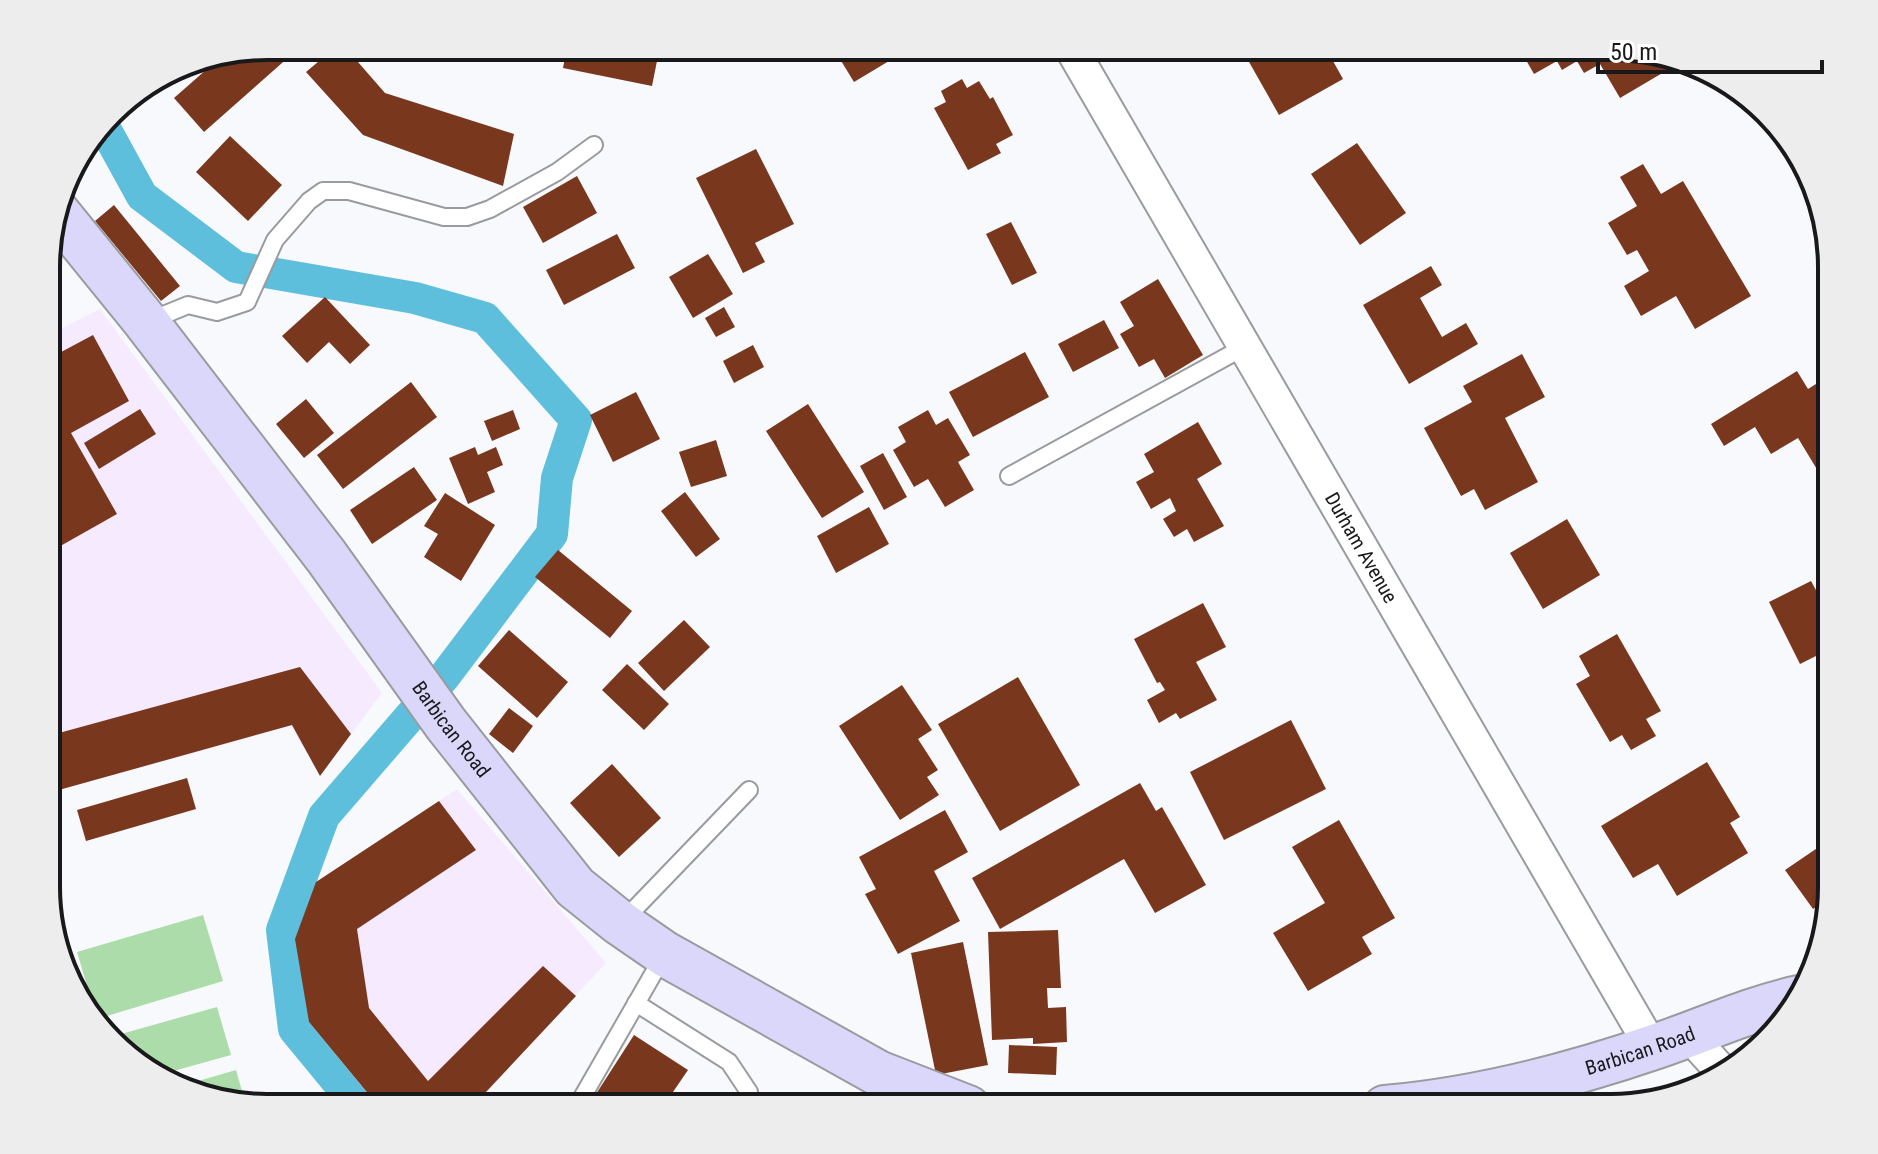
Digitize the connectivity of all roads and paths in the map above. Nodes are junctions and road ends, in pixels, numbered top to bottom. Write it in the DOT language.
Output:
graph roads {
  1 [pos="1078,60"];
  2 [pos="594,145"];
  3 [pos="65,222"];
  4 [pos="146,322"];
  5 [pos="1246,346"];
  6 [pos="1009,476"];
  7 [pos="749,790"];
  8 [pos="620,923"];
  9 [pos="665,954"];
  10 [pos="1783,1001"];
  11 [pos="636,1003"];
  12 [pos="1670,1042"];
  13 [pos="1712,1067"];
  14 [pos="584,1094"];
  15 [pos="749,1094"];
  16 [pos="932,1094"];
  17 [pos="1471,1094"];
  1 -- 5 [label="street, Durham Avenue"];
  2 -- 4 [label="lane"];
  3 -- 4 [label="main road, Barbican Road"];
  4 -- 8 [label="main road, Barbican Road"];
  5 -- 6 [label="lane"];
  5 -- 12 [label="street, Durham Avenue"];
  7 -- 8 [label="lane"];
  8 -- 9 [label="main road, Barbican Road"];
  9 -- 11 [label="lane"];
  9 -- 16 [label="main road, Barbican Road"];
  10 -- 12 [label="main road, Barbican Road"];
  11 -- 14 [label="lane"];
  11 -- 15 [label="lane"];
  12 -- 13 [label="street, Durham Avenue"];
  12 -- 17 [label="main road, Barbican Road"];
}
